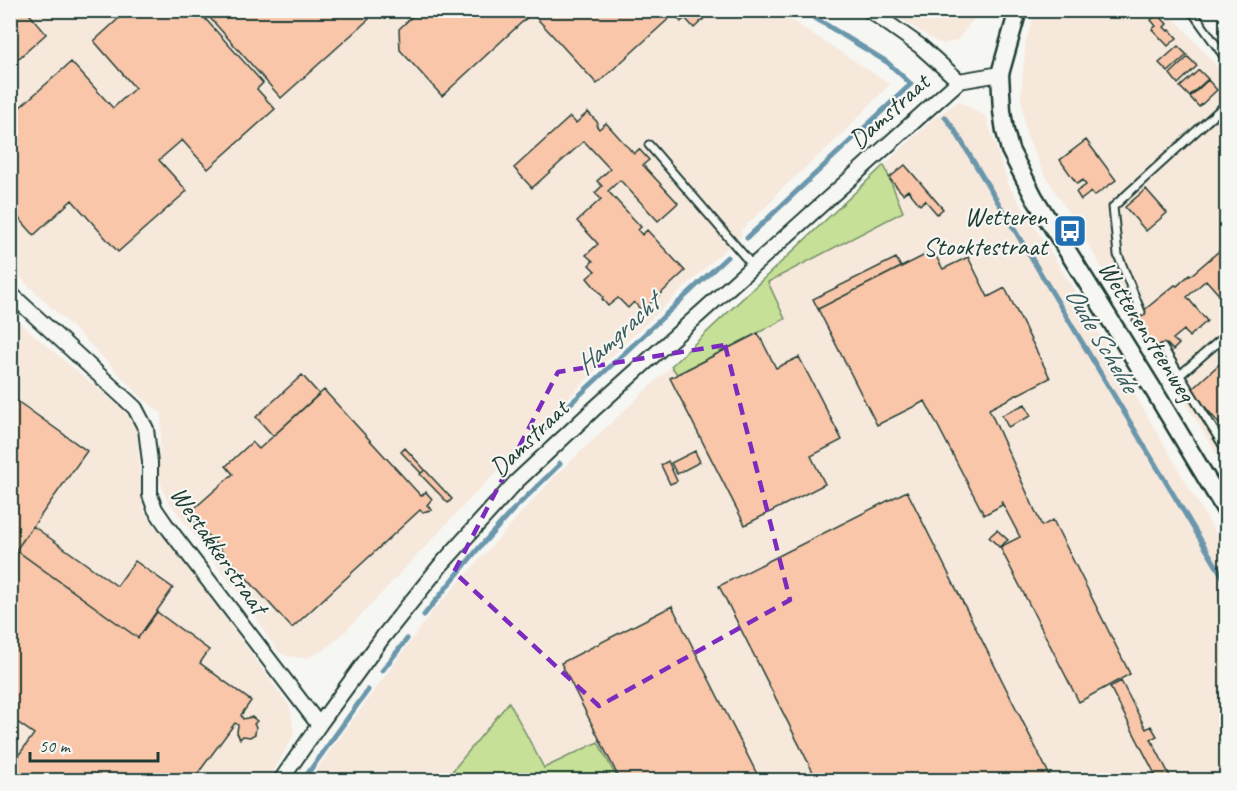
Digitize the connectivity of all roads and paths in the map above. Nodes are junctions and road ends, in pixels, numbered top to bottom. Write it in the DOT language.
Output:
graph roads {
  1 [pos="869,10"];
  2 [pos="1018,10"];
  3 [pos="1191,10"];
  4 [pos="1227,59"];
  5 [pos="1000,74"];
  6 [pos="959,81"];
  7 [pos="1227,104"];
  8 [pos="649,145"];
  9 [pos="753,266"];
  10 [pos="10,293"];
  11 [pos="1141,312"];
  12 [pos="1227,335"];
  13 [pos="1163,348"];
  14 [pos="1180,375"];
  15 [pos="1227,450"];
  16 [pos="1227,511"];
  17 [pos="319,725"];
  18 [pos="281,780"];
  1 -- 6 [label="street"];
  2 -- 5 [label="street, Wetterensteenweg"];
  3 -- 4 [label="lane"];
  5 -- 6 [label="street, Damstraat"];
  5 -- 16 [label="street, Wetterensteenweg"];
  6 -- 9 [label="street, Damstraat"];
  7 -- 11 [label="lane"];
  8 -- 9 [label="lane"];
  9 -- 17 [label="street, Damstraat"];
  10 -- 17 [label="street, Westakkerstraat"];
  12 -- 14 [label="lane"];
  13 -- 14 [label="lane"];
  14 -- 15 [label="lane"];
  17 -- 18 [label="street, Damstraat"];
}
